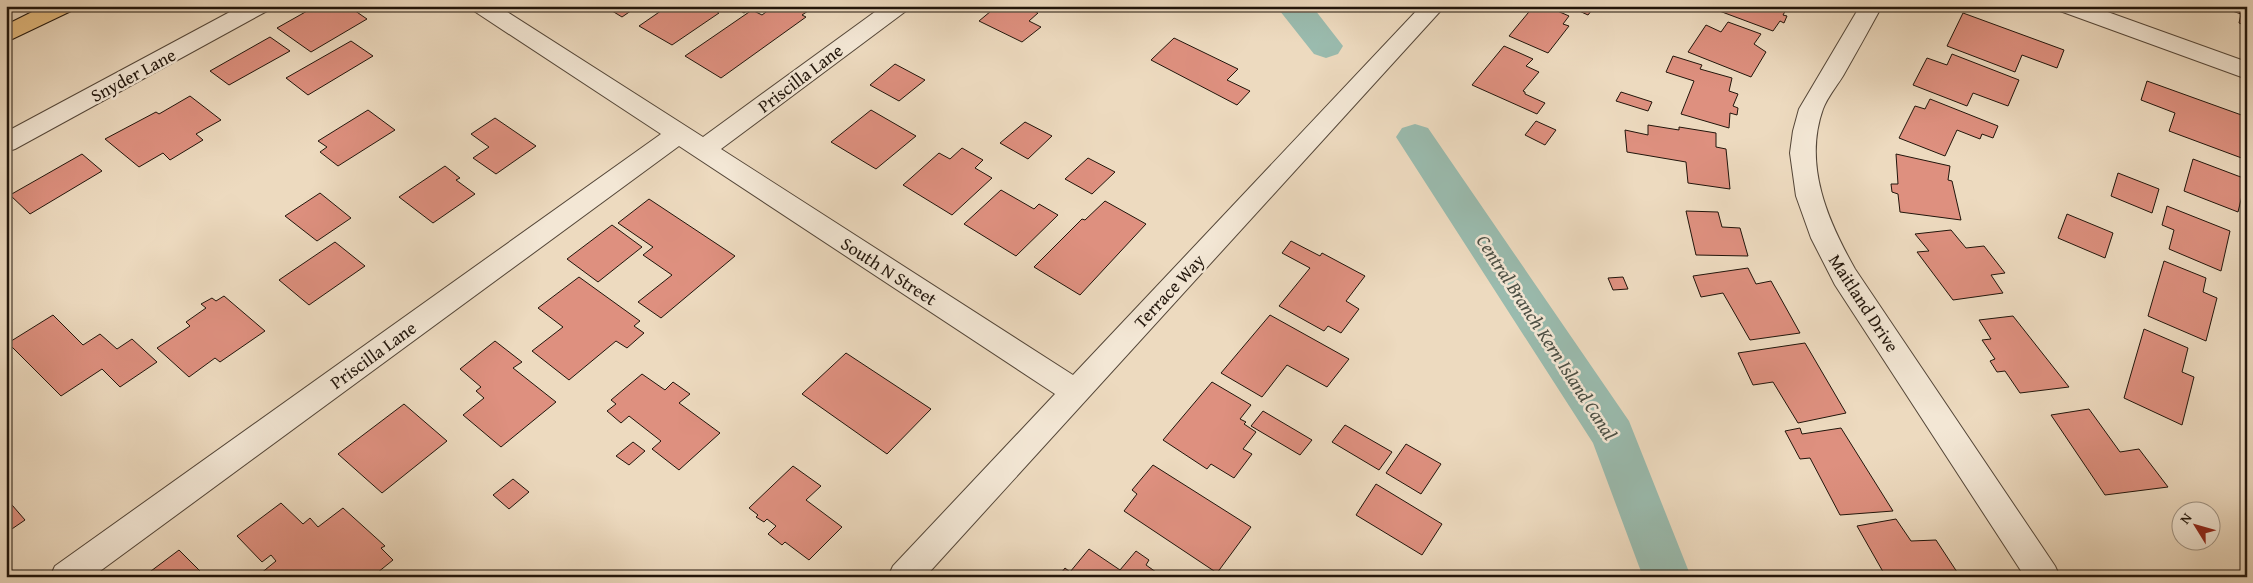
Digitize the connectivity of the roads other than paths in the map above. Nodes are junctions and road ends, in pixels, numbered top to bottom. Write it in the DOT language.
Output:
graph roads {
  1 [pos="63,6"];
  2 [pos="259,6"];
  3 [pos="482,6"];
  4 [pos="898,6"];
  5 [pos="1434,6"];
  6 [pos="1871,6"];
  7 [pos="2068,6"];
  8 [pos="6,34"];
  9 [pos="2247,70"];
  10 [pos="679,134"];
  11 [pos="6,144"];
  12 [pos="703,150"];
  13 [pos="1075,392"];
  14 [pos="66,577"];
  15 [pos="904,577"];
  16 [pos="2044,577"];
  1 -- 8 [label="highway"];
  2 -- 11 [label="street, Snyder Lane"];
  3 -- 10 [label="street"];
  4 -- 12 [label="street, Priscilla Lane"];
  5 -- 13 [label="street, Terrace Way"];
  6 -- 16 [label="street, Maitland Drive"];
  7 -- 9 [label="street"];
  10 -- 12 [label="street, South N Street"];
  10 -- 14 [label="street, Priscilla Lane"];
  12 -- 13 [label="street, South N Street"];
  13 -- 15 [label="street, Terrace Way"];
}
